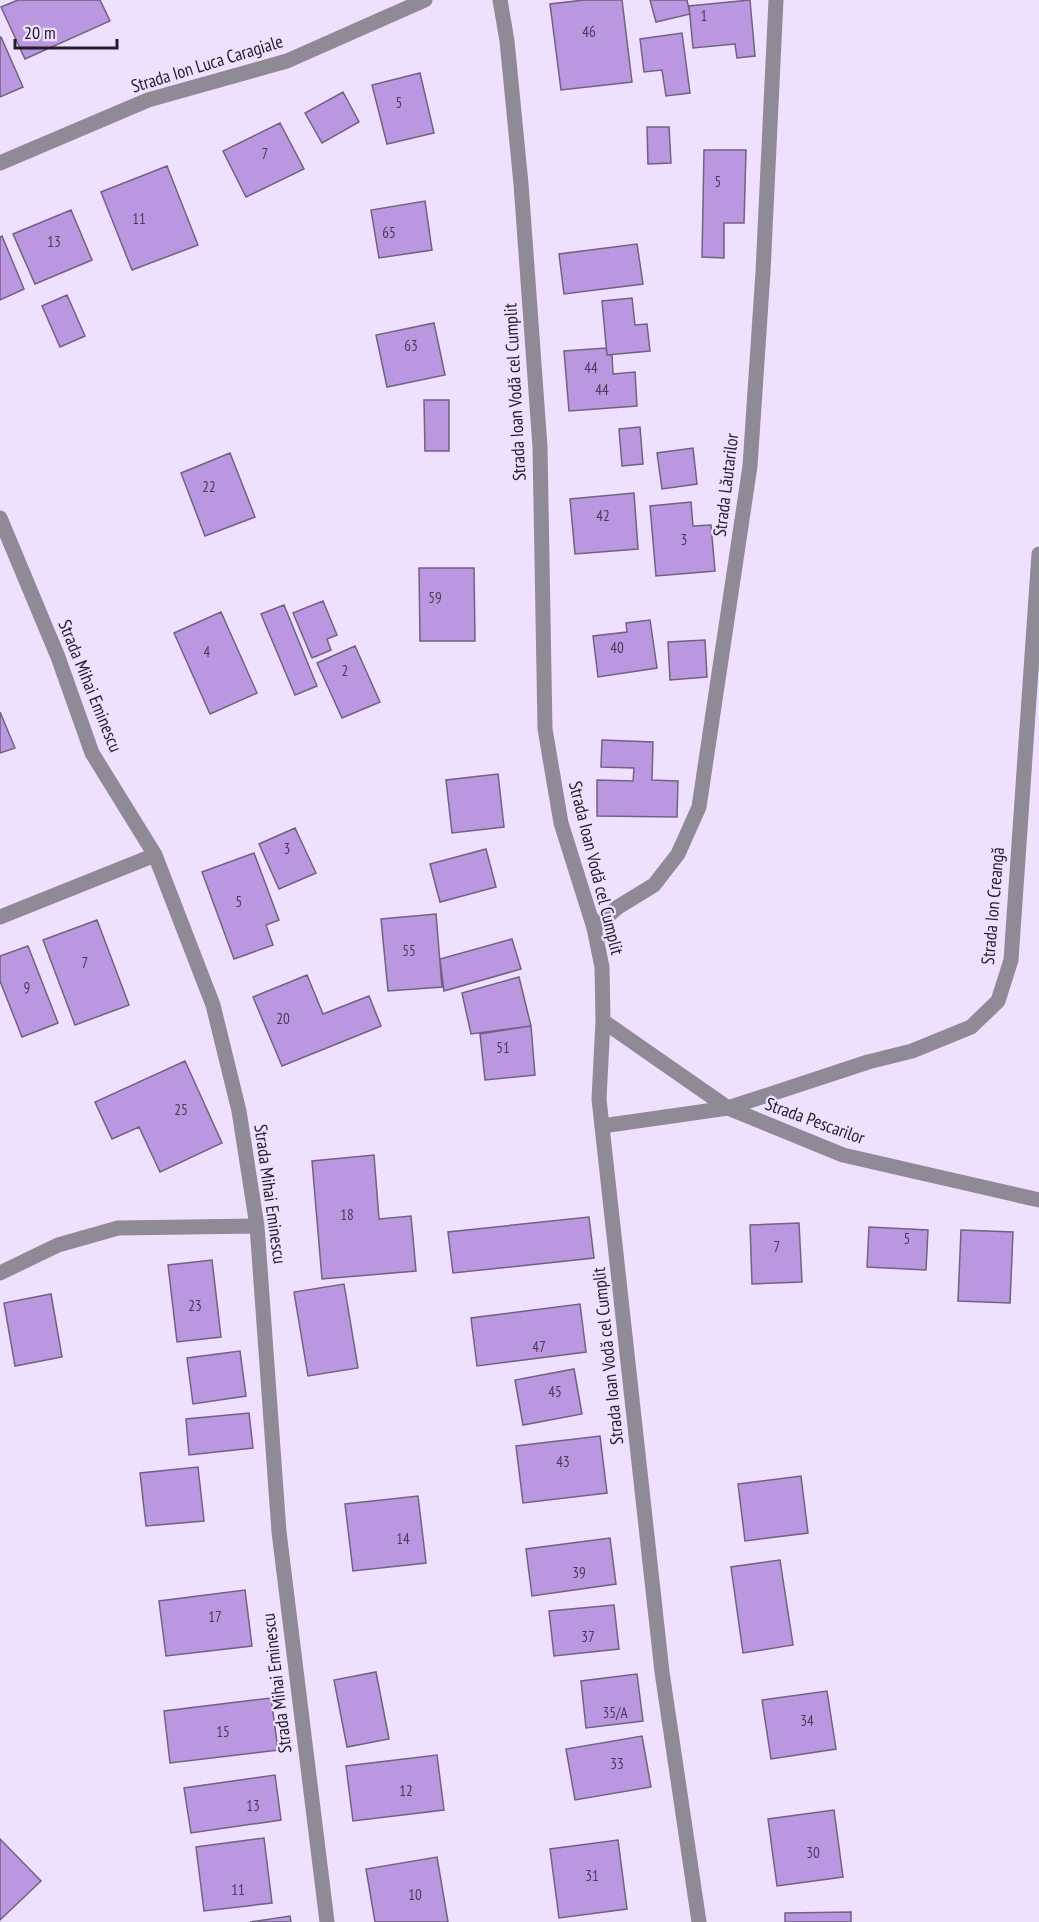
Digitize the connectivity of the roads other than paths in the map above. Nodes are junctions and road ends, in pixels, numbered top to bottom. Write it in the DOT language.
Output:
graph roads {
  1 [pos="425,0"];
  2 [pos="500,0"];
  3 [pos="776,0"];
  4 [pos="0,163"];
  5 [pos="0,518"];
  6 [pos="1039,554"];
  7 [pos="155,855"];
  8 [pos="0,916"];
  9 [pos="594,928"];
  10 [pos="603,1022"];
  11 [pos="728,1108"];
  12 [pos="602,1126"];
  13 [pos="1039,1200"];
  14 [pos="257,1226"];
  15 [pos="0,1273"];
  16 [pos="327,1922"];
  17 [pos="699,1922"];
  1 -- 4 [label="street, Strada Ion Luca Caragiale"];
  2 -- 9 [label="street, Strada Ioan Vodă cel Cumplit"];
  3 -- 9 [label="street, Strada Lăutarilor"];
  5 -- 7 [label="street, Strada Mihai Eminescu"];
  6 -- 11 [label="street, Strada Ion Creangă"];
  7 -- 8 [label="street"];
  7 -- 14 [label="street, Strada Mihai Eminescu"];
  9 -- 10 [label="street, Strada Ioan Vodă cel Cumplit"];
  10 -- 11 [label="street, Strada Pescarilor"];
  10 -- 12 [label="street, Strada Ioan Vodă cel Cumplit"];
  11 -- 12 [label="street, Strada Ion Creangă"];
  11 -- 13 [label="street, Strada Pescarilor"];
  12 -- 17 [label="street, Strada Ioan Vodă cel Cumplit"];
  14 -- 15 [label="street"];
  14 -- 16 [label="street, Strada Mihai Eminescu"];
}
